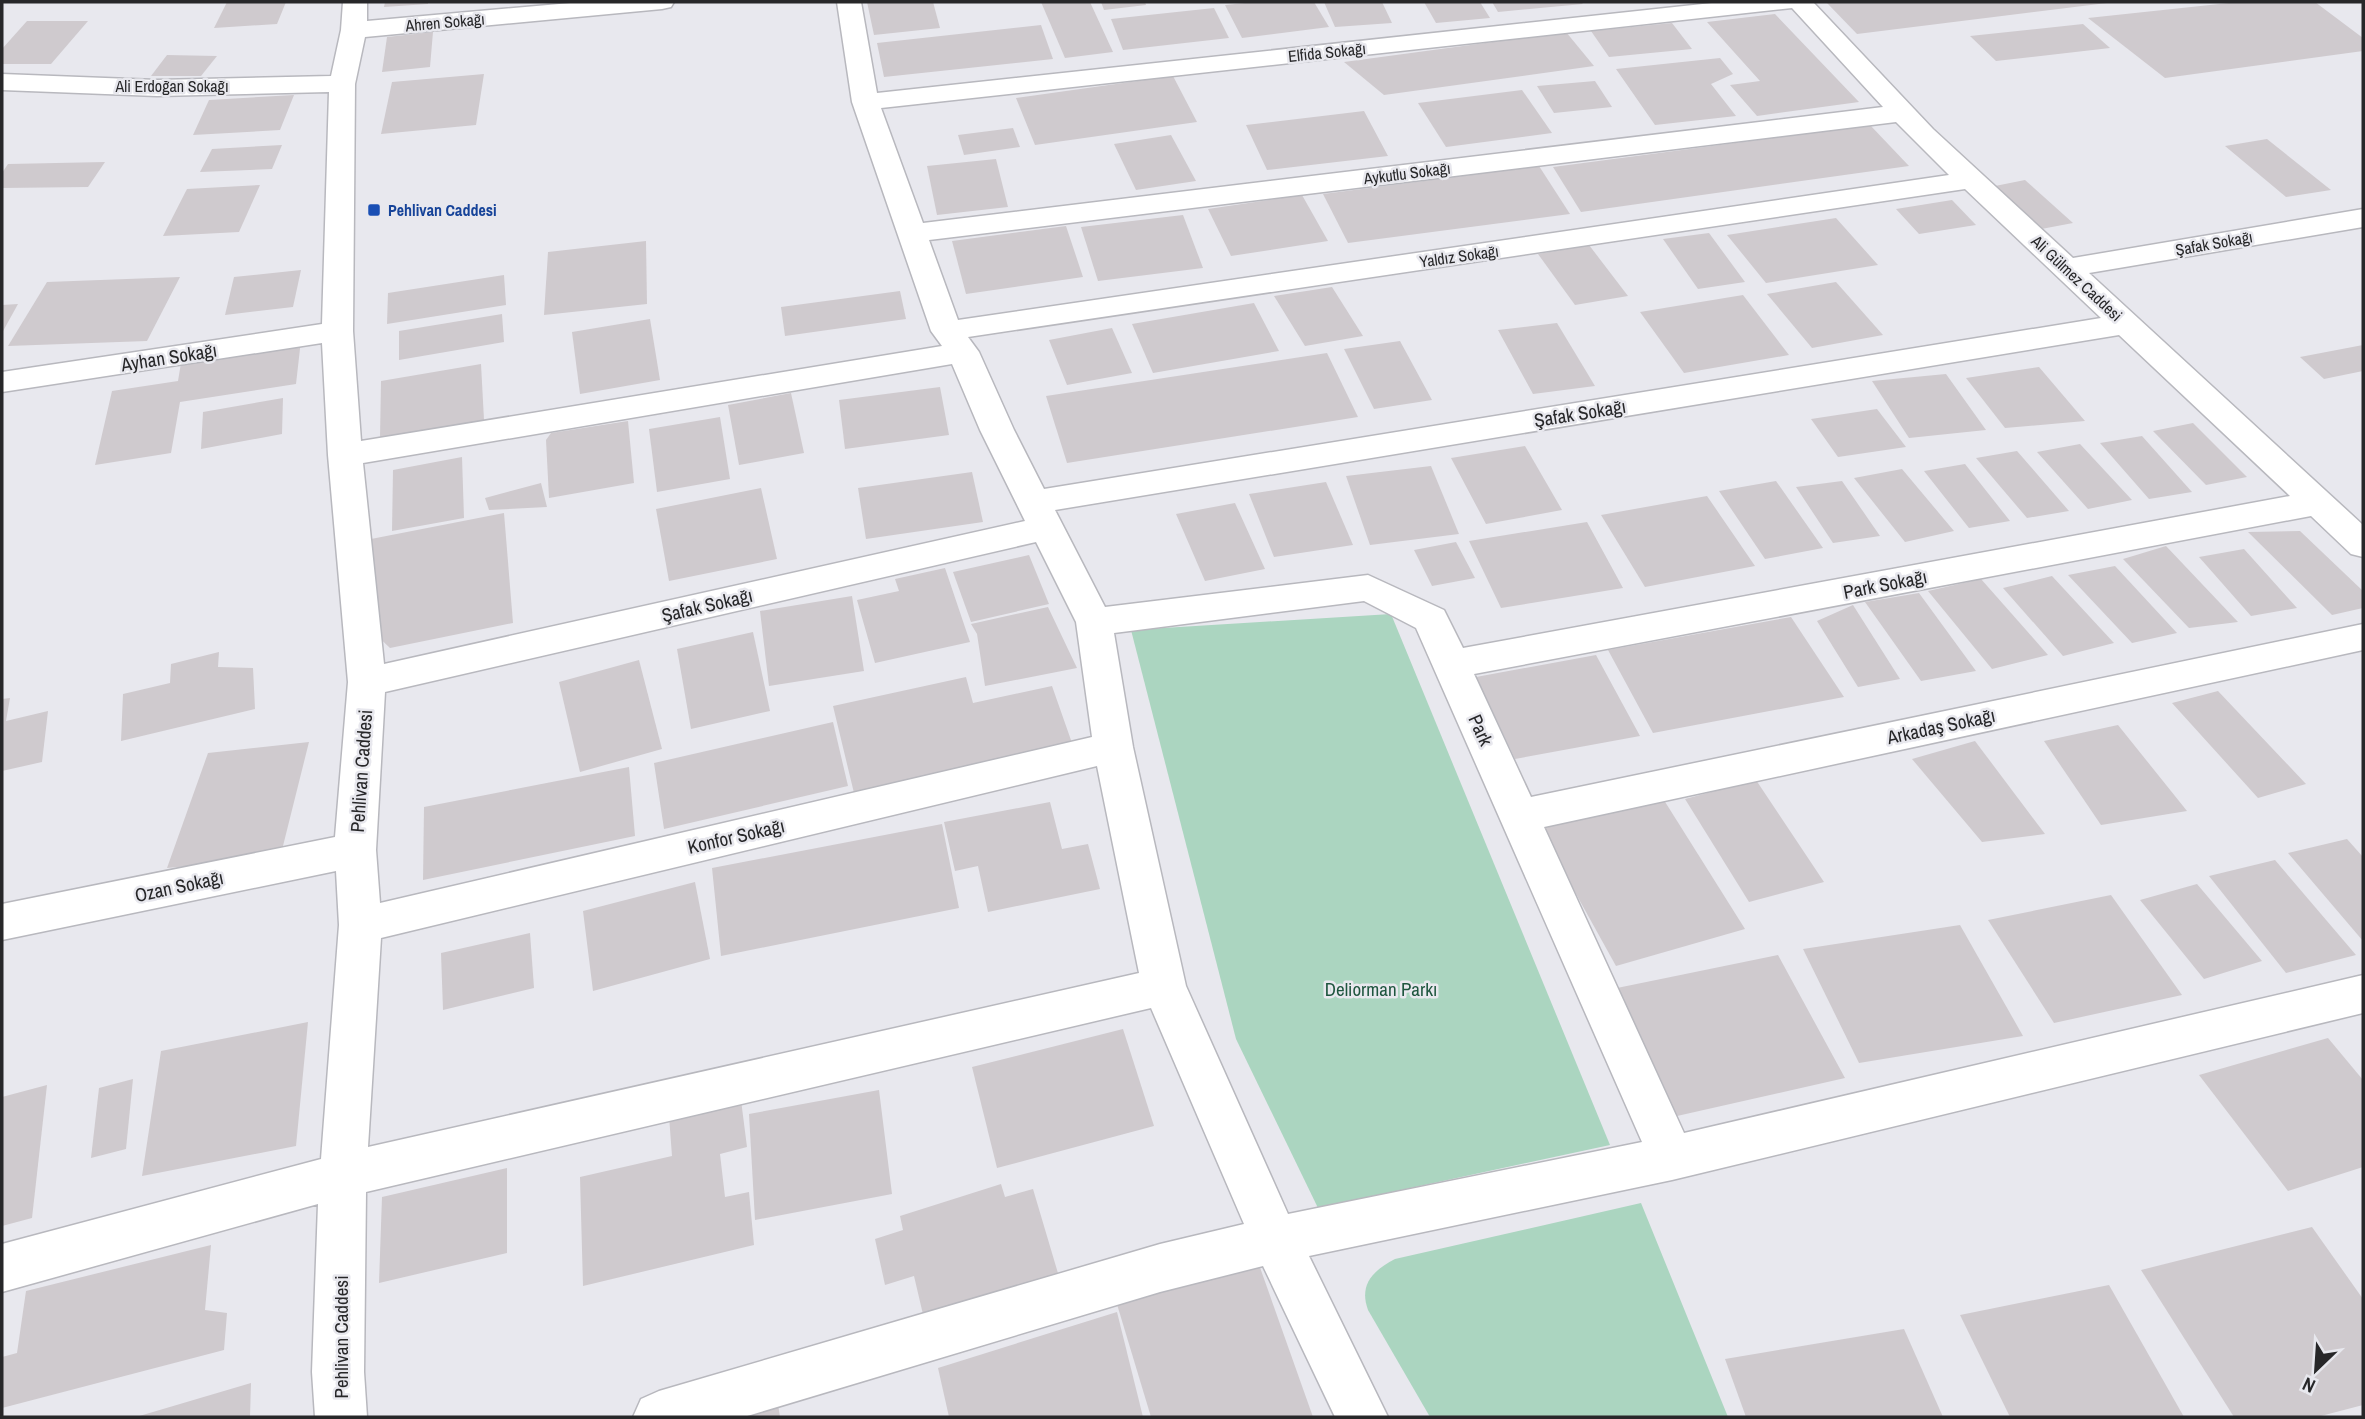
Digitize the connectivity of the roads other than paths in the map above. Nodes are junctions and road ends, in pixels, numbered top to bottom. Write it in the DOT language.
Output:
graph roads {
  1 [pos="355,2"];
  2 [pos="662,2"];
  3 [pos="849,2"];
  4 [pos="1788,2"];
  5 [pos="1800,2"];
  6 [pos="354,30"];
  7 [pos="2,82"];
  8 [pos="342,84"];
  9 [pos="865,102"];
  10 [pos="1902,113"];
  11 [pos="1971,180"];
  12 [pos="2363,218"];
  13 [pos="913,233"];
  14 [pos="2065,268"];
  15 [pos="2126,324"];
  16 [pos="337,331"];
  17 [pos="955,342"];
  18 [pos="2,382"];
  19 [pos="345,455"];
  20 [pos="2318,503"];
  21 [pos="1041,515"];
  22 [pos="2363,545"];
  23 [pos="1094,622"];
  24 [pos="2363,637"];
  25 [pos="1452,664"];
  26 [pos="368,682"];
  27 [pos="1113,747"];
  28 [pos="1520,816"];
  29 [pos="355,850"];
  30 [pos="2,922"];
  31 [pos="360,925"];
  32 [pos="1164,986"];
  33 [pos="2363,994"];
  34 [pos="1672,1158"];
  35 [pos="343,1175"];
  36 [pos="1275,1240"];
  37 [pos="2,1268"];
  38 [pos="341,1417"];
  39 [pos="659,1417"];
  40 [pos="1362,1417"];
  1 -- 6 [label="street, Pehlivan Caddesi"];
  2 -- 6 [label="street, Ahren Sokağı"];
  3 -- 9 [label="street"];
  4 -- 9 [label="street, Elfida Sokağı"];
  5 -- 10 [label="street, Ali Gülmez Caddesi"];
  6 -- 8 [label="street, Pehlivan Caddesi"];
  7 -- 8 [label="street, Ali Erdoğan Sokağı"];
  8 -- 16 [label="street, Pehlivan Caddesi"];
  9 -- 13 [label="street"];
  10 -- 11 [label="street, Ali Gülmez Caddesi"];
  10 -- 13 [label="street, Aykutlu Sokağı"];
  11 -- 14 [label="street, Ali Gülmez Caddesi"];
  11 -- 17 [label="street, Yaldız Sokağı"];
  12 -- 14 [label="street, Şafak Sokağı"];
  13 -- 17 [label="street"];
  14 -- 15 [label="street, Ali Gülmez Caddesi"];
  15 -- 20 [label="street, Ali Gülmez Caddesi"];
  15 -- 21 [label="street, Şafak Sokağı"];
  16 -- 18 [label="street, Ayhan Sokağı"];
  16 -- 19 [label="street, Pehlivan Caddesi"];
  17 -- 19 [label="street, Yaldız Sokağı"];
  17 -- 21 [label="street"];
  19 -- 26 [label="street, Pehlivan Caddesi"];
  20 -- 22 [label="street, Ali Gülmez Caddesi"];
  20 -- 25 [label="street, Park Sokağı"];
  21 -- 23 [label="street"];
  21 -- 26 [label="street, Şafak Sokağı"];
  23 -- 25 [label="street, Park"];
  23 -- 27 [label="street"];
  24 -- 28 [label="street, Arkadaş Sokağı"];
  25 -- 28 [label="street, Park"];
  26 -- 29 [label="street, Pehlivan Caddesi"];
  27 -- 31 [label="street, Konfor Sokağı"];
  27 -- 32 [label="street"];
  28 -- 34 [label="street, Park"];
  29 -- 30 [label="street, Ozan Sokağı"];
  29 -- 31 [label="street, Pehlivan Caddesi"];
  31 -- 35 [label="street, Pehlivan Caddesi"];
  32 -- 35 [label="street"];
  32 -- 36 [label="street"];
  33 -- 34 [label="street"];
  34 -- 36 [label="street"];
  35 -- 37 [label="street"];
  35 -- 38 [label="street, Pehlivan Caddesi"];
  36 -- 39 [label="street"];
  36 -- 40 [label="street"];
}
